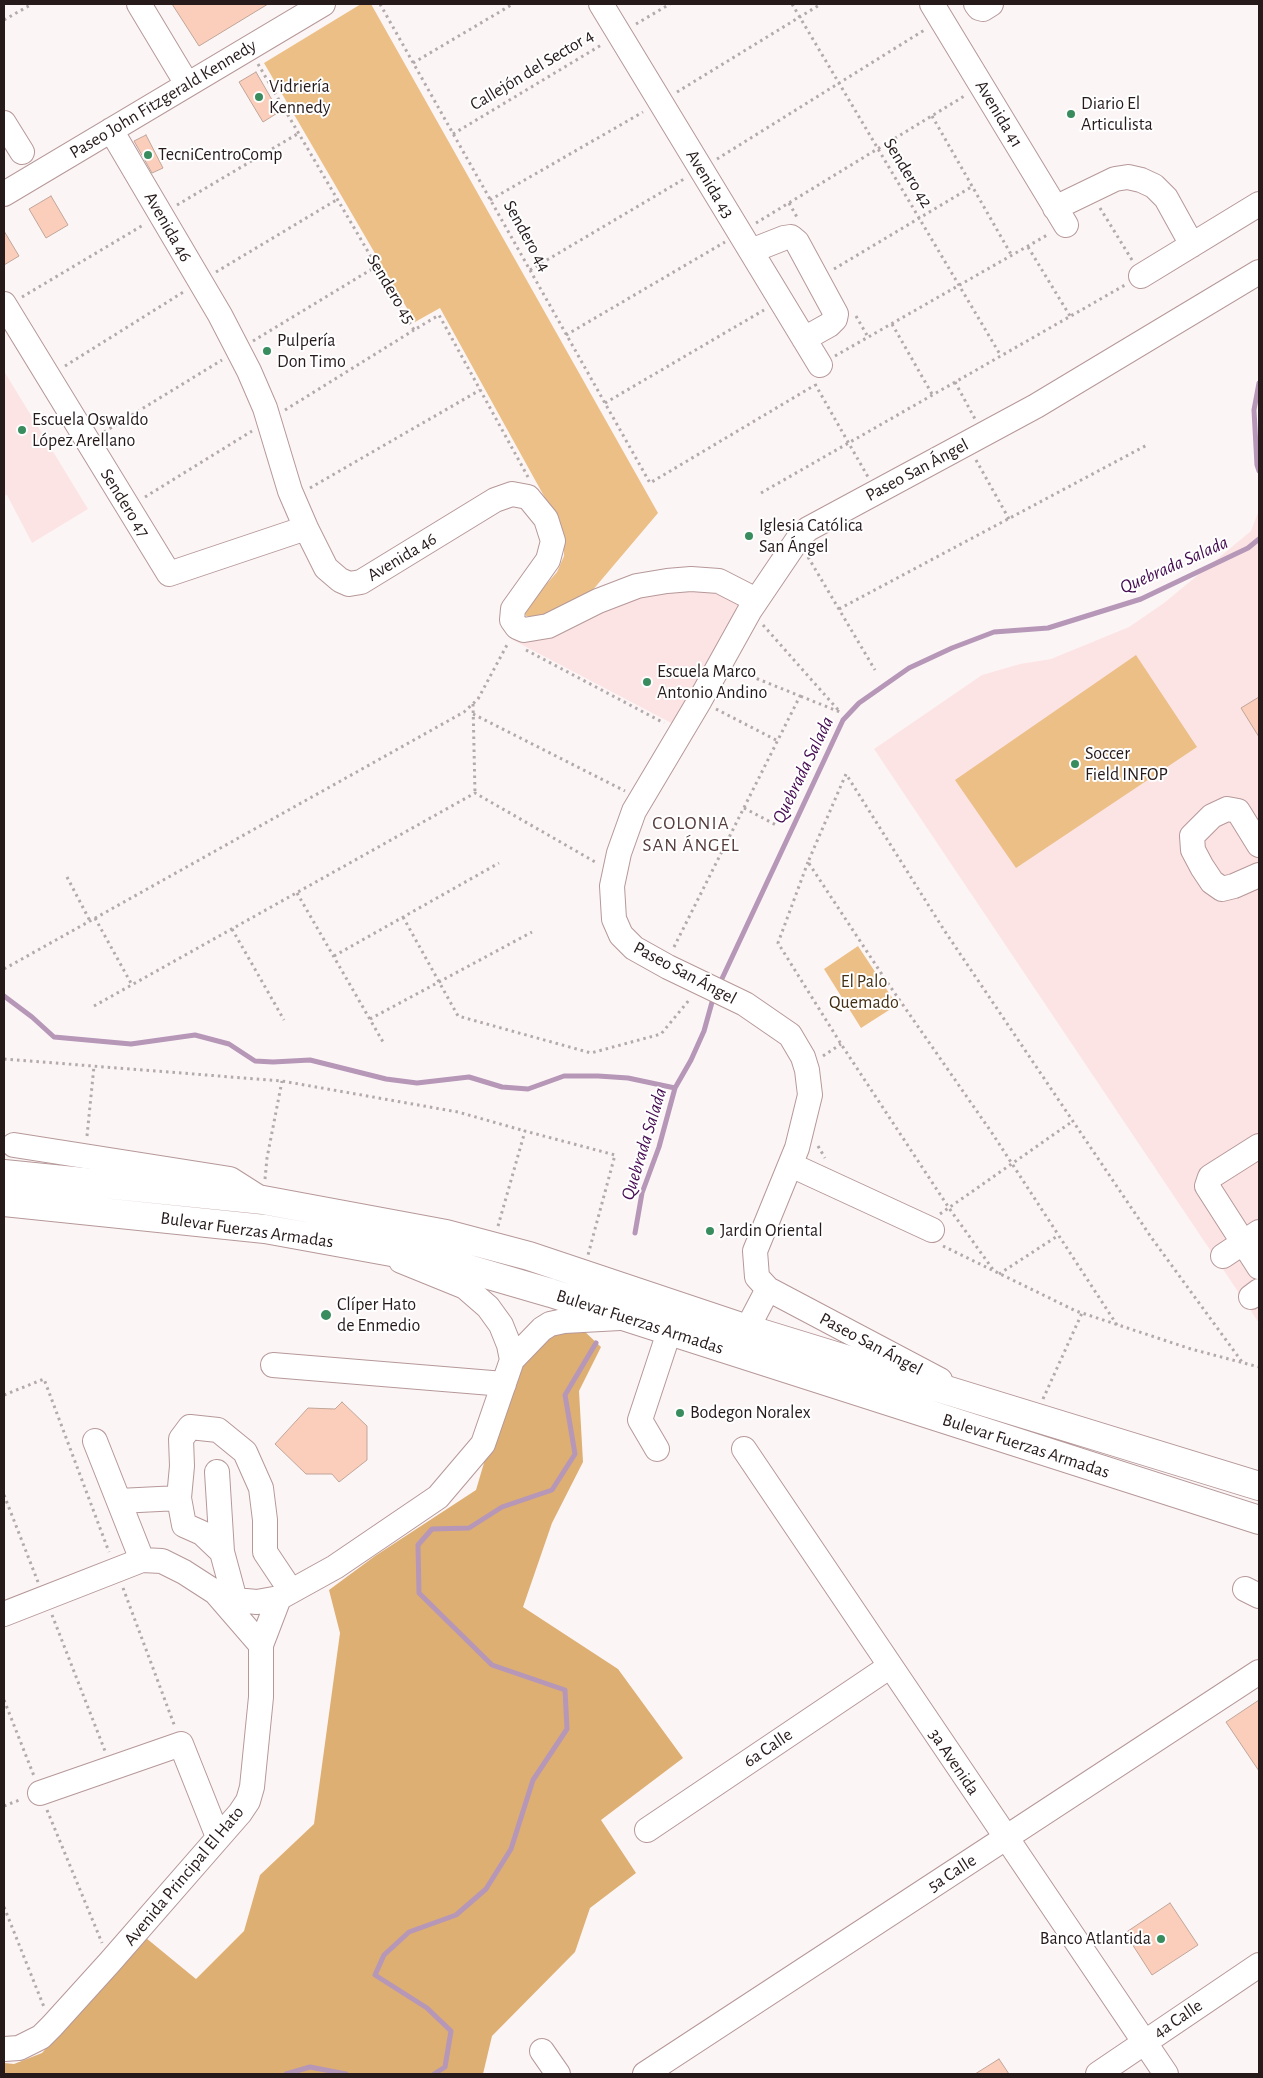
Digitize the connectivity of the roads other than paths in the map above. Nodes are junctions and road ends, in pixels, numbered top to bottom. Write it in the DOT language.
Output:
graph roads {
  1 [pos="139,4"];
  2 [pos="323,4"];
  3 [pos="601,4"];
  4 [pos="976,4"];
  5 [pos="991,4"];
  6 [pos="937,12"];
  7 [pos="188,84"];
  8 [pos="4,123"];
  9 [pos="111,130"];
  10 [pos="22,152"];
  11 [pos="4,194"];
  12 [pos="1259,204"];
  13 [pos="745,242"];
  14 [pos="1192,245"];
  15 [pos="1259,272"];
  16 [pos="1141,276"];
  17 [pos="4,304"];
  18 [pos="804,339"];
  19 [pos="818,375"];
  20 [pos="306,528"];
  21 [pos="753,605"];
  22 [pos="1259,845"];
  23 [pos="1259,875"];
  24 [pos="14,1145"];
  25 [pos="1259,1146"];
  26 [pos="791,1165"];
  27 [pos="4,1174"];
  28 [pos="263,1200"];
  29 [pos="4,1202"];
  30 [pos="934,1223"];
  31 [pos="1251,1237"];
  32 [pos="368,1247"];
  33 [pos="1224,1256"];
  34 [pos="1259,1267"];
  35 [pos="768,1289"];
  36 [pos="622,1317"];
  37 [pos="747,1329"];
  38 [pos="669,1332"];
  39 [pos="512,1360"];
  40 [pos="272,1365"];
  41 [pos="504,1384"];
  42 [pos="974,1399"];
  43 [pos="95,1441"];
  44 [pos="657,1449"];
  45 [pos="744,1449"];
  46 [pos="217,1472"];
  47 [pos="1259,1486"];
  48 [pos="179,1498"];
  49 [pos="119,1501"];
  50 [pos="1259,1520"];
  51 [pos="222,1552"];
  52 [pos="142,1560"];
  53 [pos="285,1595"];
  54 [pos="225,1596"];
  55 [pos="4,1614"];
  56 [pos="261,1645"];
  57 [pos="889,1667"];
  58 [pos="1259,1672"];
  59 [pos="40,1793"];
  60 [pos="647,1830"];
  61 [pos="218,1837"];
  62 [pos="1006,1838"];
  63 [pos="1259,1965"];
  64 [pos="1145,2042"];
  65 [pos="4,2049"];
  66 [pos="542,2051"];
  67 [pos="558,2074"];
  68 [pos="645,2074"];
  69 [pos="1098,2074"];
  70 [pos="1166,2074"];
  1 -- 7 [label="street"];
  2 -- 7 [label="street, Paseo John Fitzgerald Kennedy"];
  3 -- 13 [label="street, Avenida 43"];
  4 -- 5 [label="street"];
  6 -- 14 [label="street, Avenida 41"];
  7 -- 9 [label="street, Paseo John Fitzgerald Kennedy"];
  8 -- 10 [label="street"];
  9 -- 11 [label="street, Paseo John Fitzgerald Kennedy"];
  9 -- 20 [label="street, Avenida 46"];
  12 -- 14 [label="street"];
  13 -- 18 [label="street, Avenida 43"];
  13 -- 18 [label="street"];
  14 -- 16 [label="street"];
  15 -- 21 [label="street, Paseo San Ángel"];
  17 -- 20 [label="street, Sendero 47"];
  18 -- 19 [label="street, Avenida 43"];
  20 -- 21 [label="street, Avenida 46"];
  21 -- 26 [label="street, Paseo San Ángel"];
  22 -- 23 [label="street"];
  24 -- 28 [label="street"];
  25 -- 31 [label="street"];
  26 -- 30 [label="street"];
  26 -- 35 [label="street, Paseo San Ángel"];
  27 -- 28 [label="highway, Bulevar Fuerzas Armadas"];
  28 -- 37 [label="highway, Bulevar Fuerzas Armadas"];
  29 -- 32 [label="highway, Bulevar Fuerzas Armadas"];
  31 -- 33 [label="street"];
  31 -- 34 [label="street"];
  32 -- 36 [label="highway, Bulevar Fuerzas Armadas"];
  32 -- 39 [label="street"];
  35 -- 37 [label="street"];
  35 -- 42 [label="street, Paseo San Ángel"];
  36 -- 38 [label="highway, Bulevar Fuerzas Armadas"];
  36 -- 39 [label="street"];
  37 -- 42 [label="highway, Bulevar Fuerzas Armadas"];
  38 -- 44 [label="street"];
  38 -- 50 [label="highway, Bulevar Fuerzas Armadas"];
  39 -- 41 [label="street"];
  40 -- 41 [label="street"];
  41 -- 53 [label="street"];
  42 -- 47 [label="highway, Bulevar Fuerzas Armadas"];
  43 -- 49 [label="street"];
  45 -- 57 [label="street, 3a Avenida"];
  46 -- 51 [label="street"];
  48 -- 49 [label="street"];
  48 -- 51 [label="street"];
  48 -- 53 [label="street"];
  49 -- 52 [label="street"];
  51 -- 54 [label="street"];
  52 -- 54 [label="street"];
  52 -- 55 [label="street"];
  53 -- 54 [label="street"];
  53 -- 56 [label="street, Avenida Principal El Hato"];
  54 -- 56 [label="street"];
  56 -- 61 [label="street, Avenida Principal El Hato"];
  57 -- 60 [label="street, 6a Calle"];
  57 -- 62 [label="street, 3a Avenida"];
  58 -- 62 [label="street, 5a Calle"];
  59 -- 61 [label="street"];
  61 -- 65 [label="street, Avenida Principal El Hato"];
  62 -- 64 [label="street, 3a Avenida"];
  62 -- 68 [label="street, 5a Calle"];
  63 -- 64 [label="street, 4a Calle"];
  64 -- 69 [label="street, 4a Calle"];
  64 -- 70 [label="street, 3a Avenida"];
  66 -- 67 [label="street"];
}
